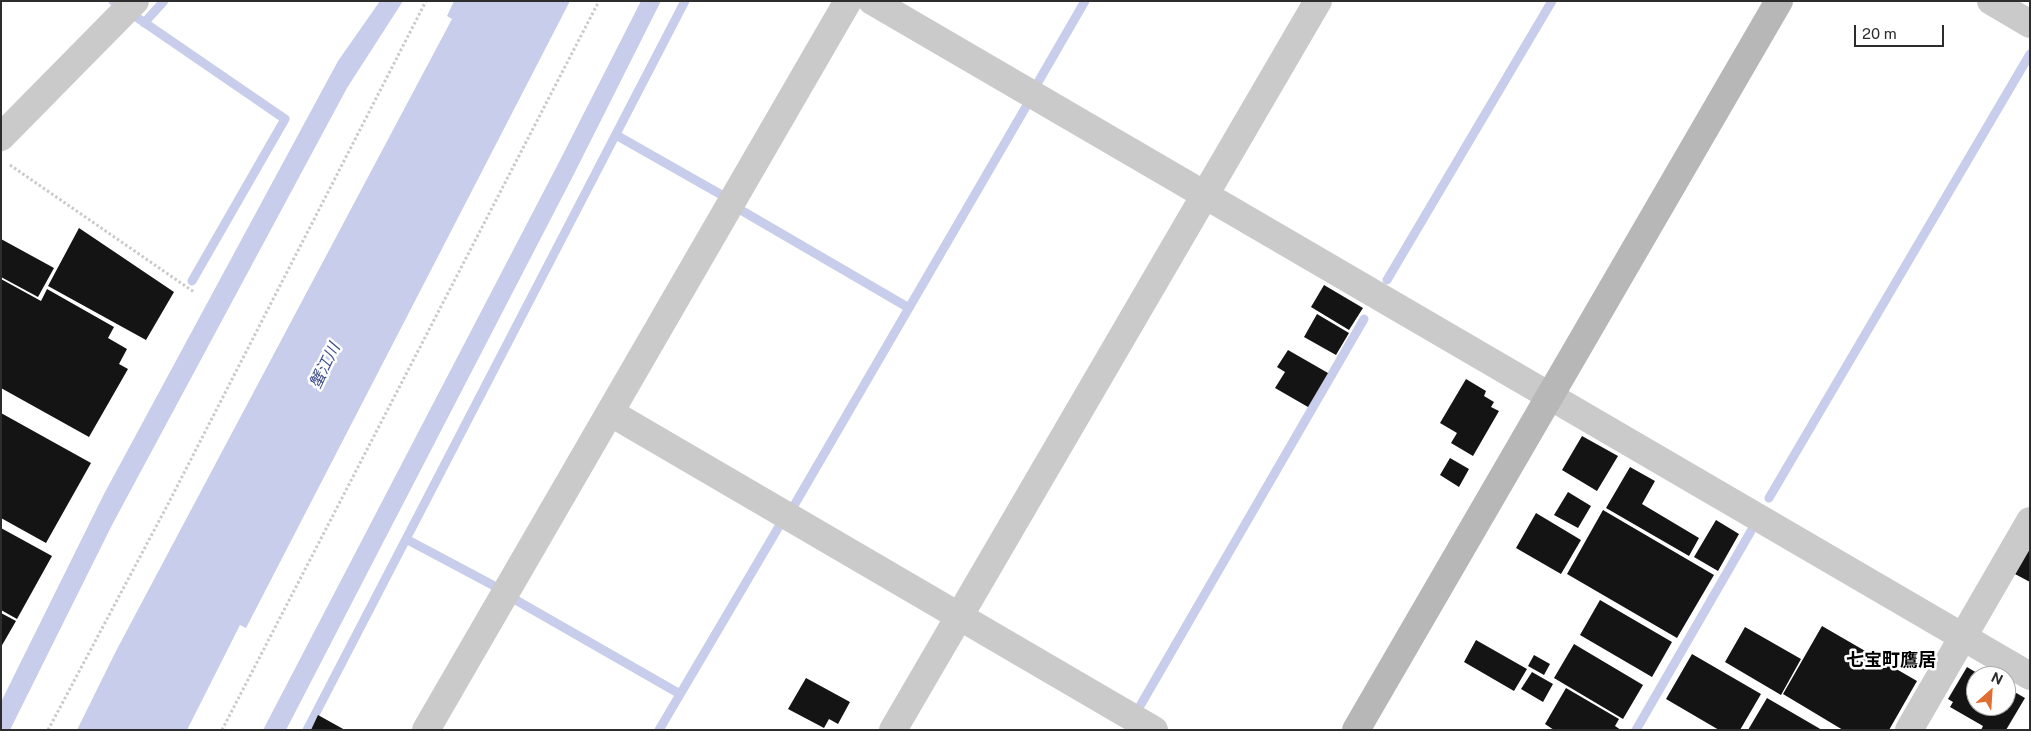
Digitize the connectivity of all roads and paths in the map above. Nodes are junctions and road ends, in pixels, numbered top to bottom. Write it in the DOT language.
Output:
graph roads {
  1 [pos="426,1"];
  2 [pos="599,1"];
  3 [pos="848,1"];
  4 [pos="872,1"];
  5 [pos="1318,1"];
  6 [pos="1779,1"];
  7 [pos="1991,1"];
  8 [pos="130,7"];
  9 [pos="2030,24"];
  10 [pos="1,137"];
  11 [pos="9,164"];
  12 [pos="1204,195"];
  13 [pos="194,292"];
  14 [pos="1550,397"];
  15 [pos="611,413"];
  16 [pos="2030,521"];
  17 [pos="960,616"];
  18 [pos="1963,637"];
  19 [pos="2030,676"];
  20 [pos="48,730"];
  21 [pos="222,730"];
  22 [pos="426,730"];
  23 [pos="893,730"];
  24 [pos="1154,730"];
  25 [pos="1356,730"];
  26 [pos="1909,730"];
  1 -- 20 [label="path"];
  2 -- 21 [label="path"];
  3 -- 15 [label="street"];
  4 -- 12 [label="street"];
  5 -- 12 [label="street"];
  6 -- 14 [label="street"];
  7 -- 9 [label="street"];
  8 -- 10 [label="street"];
  11 -- 13 [label="path"];
  12 -- 14 [label="street"];
  12 -- 17 [label="street"];
  14 -- 18 [label="street"];
  14 -- 25 [label="street"];
  15 -- 17 [label="street"];
  15 -- 22 [label="street"];
  16 -- 18 [label="street"];
  17 -- 23 [label="street"];
  17 -- 24 [label="street"];
  18 -- 19 [label="street"];
  18 -- 26 [label="street"];
}
